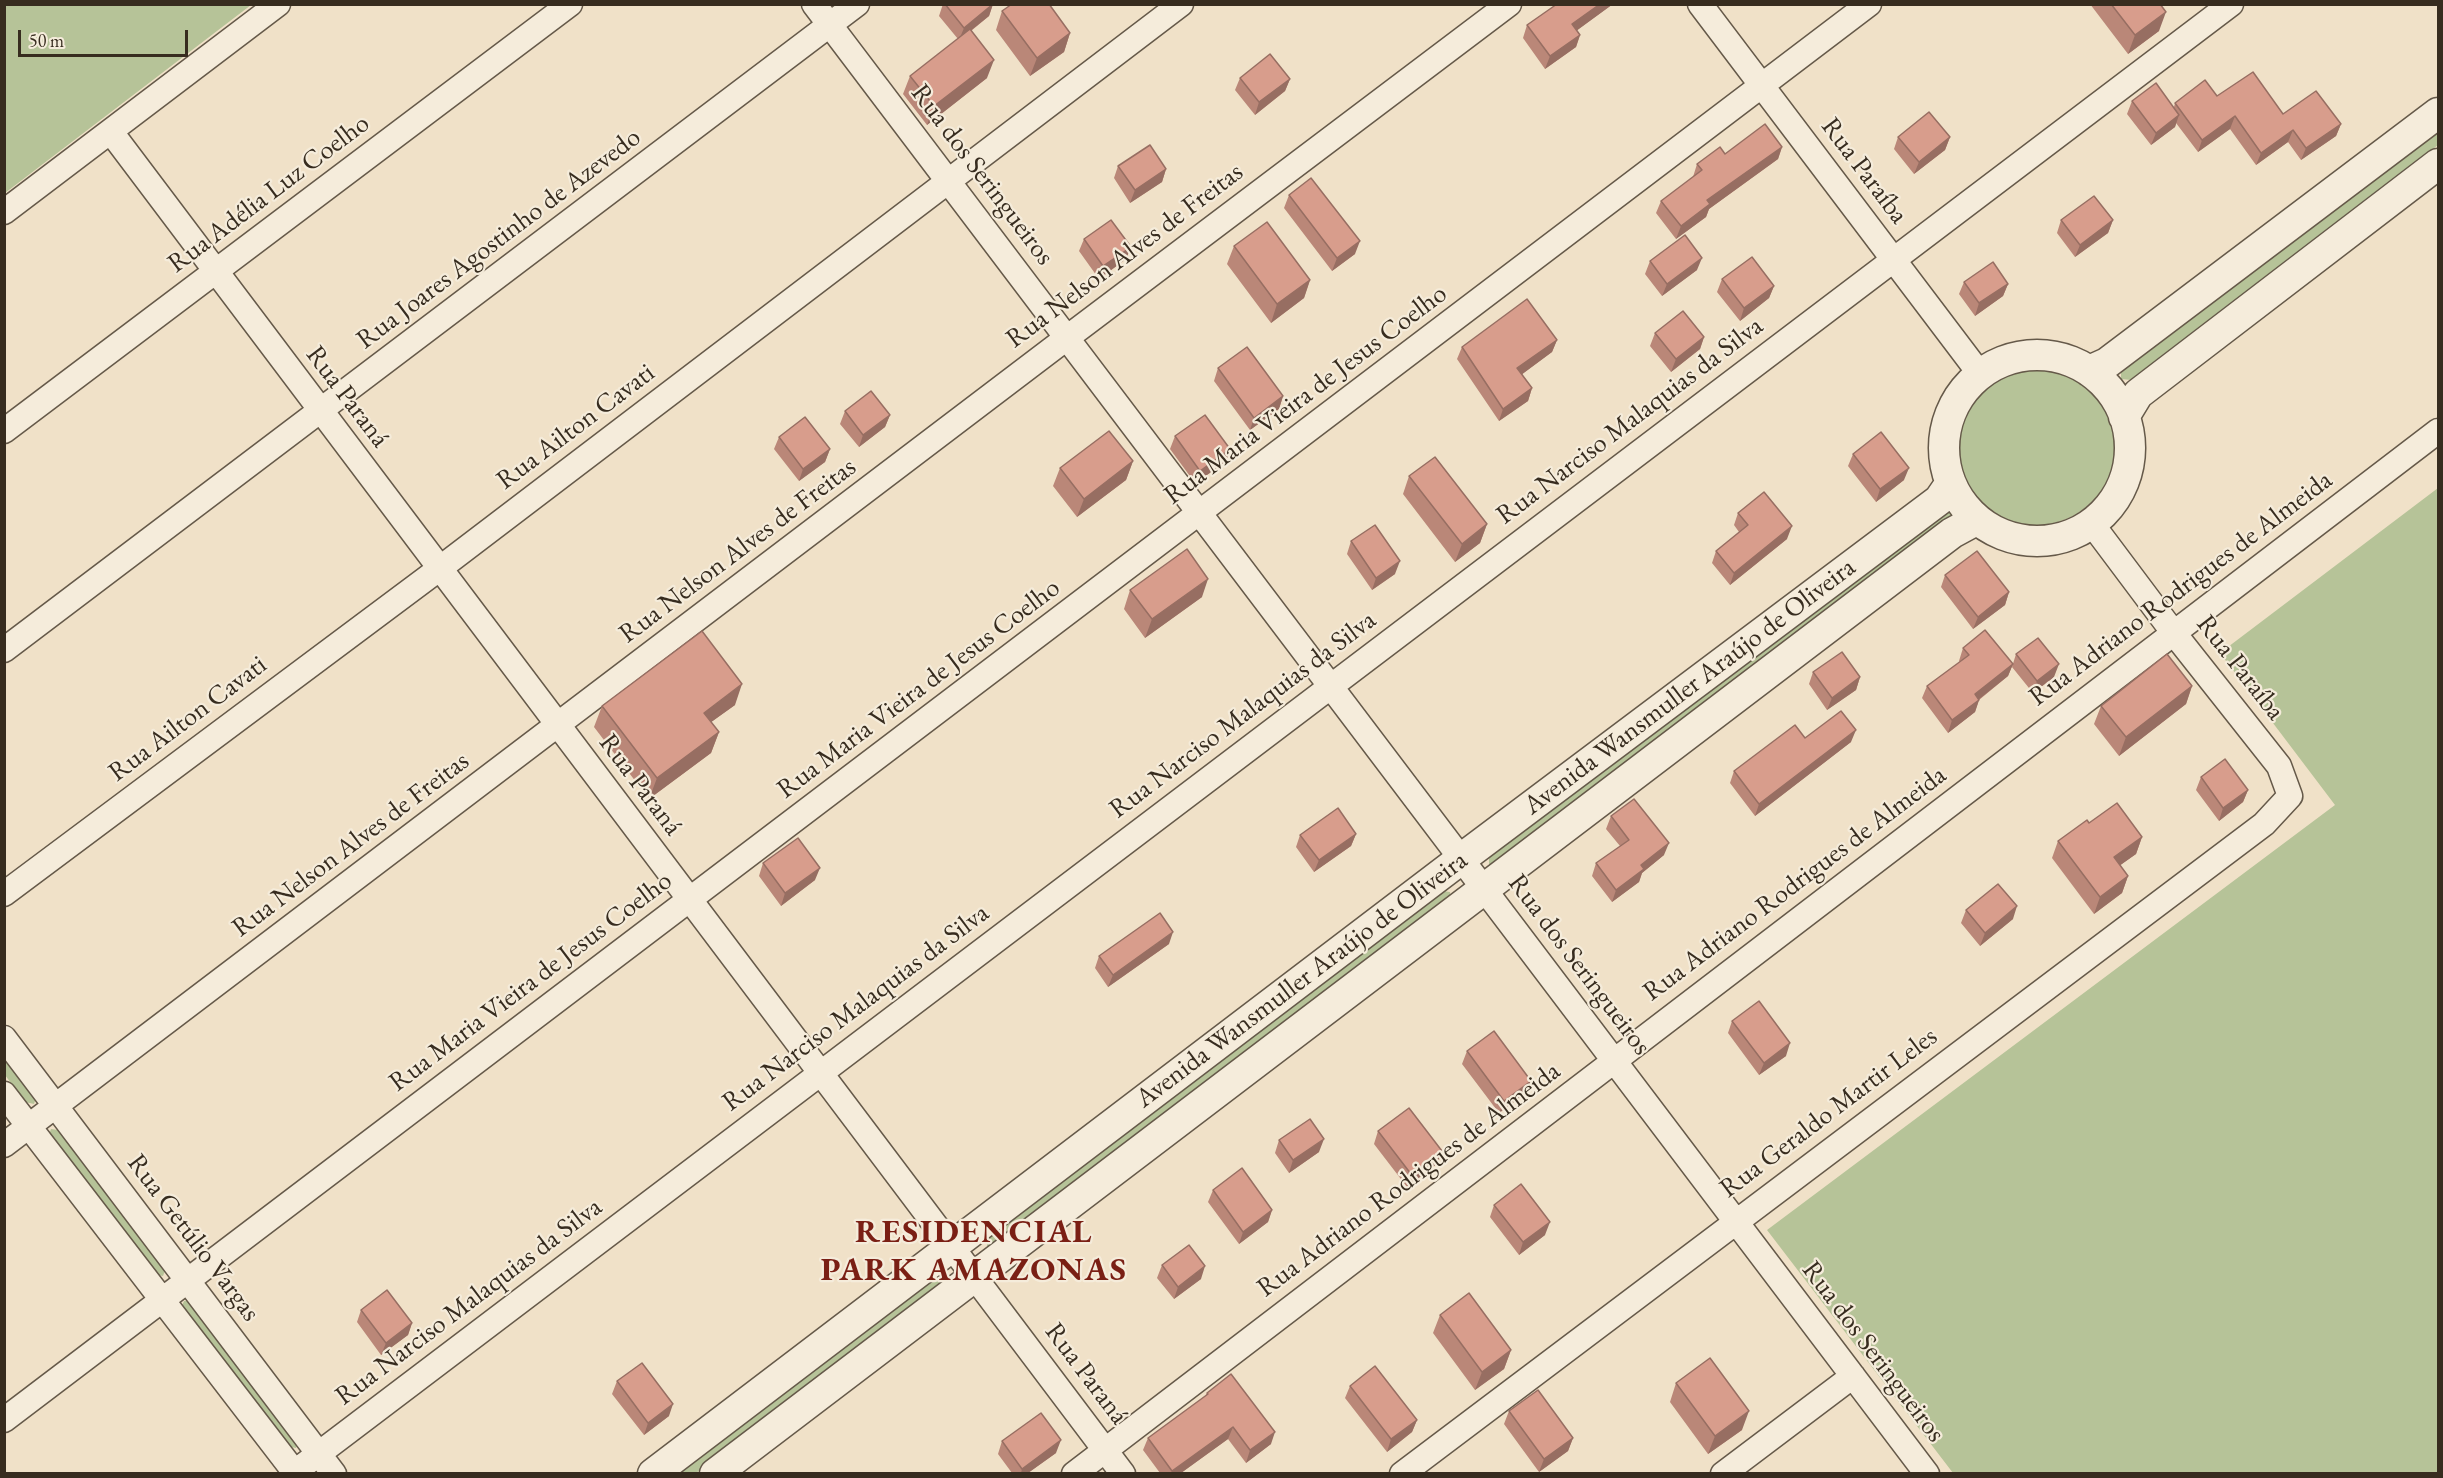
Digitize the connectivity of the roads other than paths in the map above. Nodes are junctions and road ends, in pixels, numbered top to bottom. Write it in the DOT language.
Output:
graph roads {
  1 [pos="278,4"];
  2 [pos="570,4"];
  3 [pos="814,4"];
  4 [pos="857,4"];
  5 [pos="1181,4"];
  6 [pos="1509,4"];
  7 [pos="1700,4"];
  8 [pos="1869,4"];
  9 [pos="2230,4"];
  10 [pos="830,25"];
  11 [pos="1762,86"];
  12 [pos="2439,113"];
  13 [pos="111,132"];
  14 [pos="2439,164"];
  15 [pos="949,181"];
  16 [pos="4,212"];
  17 [pos="1893,259"];
  18 [pos="215,273"];
  19 [pos="1068,337"];
  20 [pos="2089,372"];
  21 [pos="1980,374"];
  22 [pos="321,412"];
  23 [pos="2124,417"];
  24 [pos="4,431"];
  25 [pos="2439,431"];
  26 [pos="1950,484"];
  27 [pos="1199,515"];
  28 [pos="1976,520"];
  29 [pos="2092,524"];
  30 [pos="439,569"];
  31 [pos="2173,632"];
  32 [pos="4,650"];
  33 [pos="1330,687"];
  34 [pos="558,726"];
  35 [pos="2290,796"];
  36 [pos="1461,859"];
  37 [pos="1484,889"];
  38 [pos="4,894"];
  39 [pos="690,900"];
  40 [pos="4,1038"];
  41 [pos="1613,1061"];
  42 [pos="820,1073"];
  43 [pos="4,1094"];
  44 [pos="55,1106"];
  45 [pos="29,1127"];
  46 [pos="4,1145"];
  47 [pos="1736,1221"];
  48 [pos="952,1246"];
  49 [pos="974,1275"];
  50 [pos="188,1281"];
  51 [pos="165,1300"];
  52 [pos="1853,1376"];
  53 [pos="4,1420"];
  54 [pos="1106,1450"];
  55 [pos="319,1454"];
  56 [pos="294,1473"];
  57 [pos="333,1473"];
  58 [pos="653,1473"];
  59 [pos="715,1473"];
  60 [pos="1074,1473"];
  61 [pos="1123,1473"];
  62 [pos="1402,1473"];
  63 [pos="1724,1473"];
  64 [pos="1927,1473"];
  1 -- 13 [label="street"];
  2 -- 18 [label="street, Rua Adélia Luz Coelho"];
  3 -- 10 [label="street, Rua dos Seringueiros"];
  4 -- 10 [label="street, Rua Joares Agostinho de Azevedo"];
  5 -- 15 [label="street, Rua Ailton Cavati"];
  6 -- 19 [label="street, Rua Nelson Alves de Freitas"];
  7 -- 11 [label="street, Rua Paraíba"];
  8 -- 11 [label="street, Rua Maria Vieira de Jesus Coelho"];
  9 -- 17 [label="street, Rua Narciso Malaquias da Silva"];
  10 -- 15 [label="street, Rua dos Seringueiros"];
  10 -- 22 [label="street, Rua Joares Agostinho de Azevedo"];
  11 -- 17 [label="street, Rua Paraíba"];
  11 -- 27 [label="street, Rua Maria Vieira de Jesus Coelho"];
  12 -- 20 [label="street"];
  13 -- 16 [label="street"];
  13 -- 18 [label="street, Rua Paraná"];
  14 -- 23 [label="street"];
  15 -- 19 [label="street, Rua dos Seringueiros"];
  15 -- 30 [label="street, Rua Ailton Cavati"];
  17 -- 21 [label="street, Rua Paraíba"];
  17 -- 33 [label="street, Rua Narciso Malaquias da Silva"];
  18 -- 22 [label="street, Rua Paraná"];
  18 -- 24 [label="street, Rua Adélia Luz Coelho"];
  19 -- 27 [label="street, Rua dos Seringueiros"];
  19 -- 34 [label="street, Rua Nelson Alves de Freitas"];
  20 -- 21 [label="street"];
  20 -- 23 [label="street"];
  21 -- 26 [label="street"];
  22 -- 30 [label="street, Rua Paraná"];
  22 -- 32 [label="street, Rua Joares Agostinho de Azevedo"];
  23 -- 29 [label="street"];
  25 -- 31 [label="street, Rua Adriano Rodrigues de Almeida"];
  26 -- 28 [label="street"];
  26 -- 36 [label="street, Avenida Wansmuller Araújo de Oliveira"];
  27 -- 33 [label="street, Rua dos Seringueiros"];
  27 -- 39 [label="street, Rua Maria Vieira de Jesus Coelho"];
  28 -- 29 [label="street"];
  28 -- 37 [label="street, Avenida Wansmuller Araújo de Oliveira"];
  29 -- 31 [label="street, Rua Paraíba"];
  30 -- 34 [label="street, Rua Paraná"];
  30 -- 38 [label="street, Rua Ailton Cavati"];
  31 -- 35 [label="street, Rua Paraíba"];
  31 -- 41 [label="street, Rua Adriano Rodrigues de Almeida"];
  33 -- 36 [label="street, Rua dos Seringueiros"];
  33 -- 42 [label="street, Rua Narciso Malaquias da Silva"];
  34 -- 39 [label="street, Rua Paraná"];
  34 -- 44 [label="street, Rua Nelson Alves de Freitas"];
  35 -- 47 [label="street, Rua Geraldo Martir Leles"];
  36 -- 37 [label="street, Rua dos Seringueiros"];
  36 -- 48 [label="street, Avenida Wansmuller Araújo de Oliveira"];
  37 -- 41 [label="street, Rua dos Seringueiros"];
  37 -- 49 [label="street, Avenida Wansmuller Araújo de Oliveira"];
  39 -- 42 [label="street, Rua Paraná"];
  39 -- 50 [label="street, Rua Maria Vieira de Jesus Coelho"];
  40 -- 44 [label="street, Rua Getúlio Vargas"];
  41 -- 47 [label="street, Rua dos Seringueiros"];
  41 -- 54 [label="street, Rua Adriano Rodrigues de Almeida"];
  42 -- 48 [label="street, Rua Paraná"];
  42 -- 55 [label="street, Rua Narciso Malaquias da Silva"];
  43 -- 45 [label="street"];
  44 -- 45 [label="street, Rua Nelson Alves de Freitas"];
  44 -- 50 [label="street, Rua Getúlio Vargas"];
  45 -- 46 [label="street, Rua Nelson Alves de Freitas"];
  45 -- 51 [label="street"];
  47 -- 52 [label="street, Rua dos Seringueiros"];
  47 -- 62 [label="street, Rua Geraldo Martir Leles"];
  48 -- 49 [label="street, Rua Paraná"];
  48 -- 58 [label="street, Avenida Wansmuller Araújo de Oliveira"];
  49 -- 54 [label="street, Rua Paraná"];
  49 -- 59 [label="street, Avenida Wansmuller Araújo de Oliveira"];
  50 -- 51 [label="street, Rua Maria Vieira de Jesus Coelho"];
  50 -- 55 [label="street, Rua Getúlio Vargas"];
  51 -- 53 [label="street, Rua Maria Vieira de Jesus Coelho"];
  51 -- 56 [label="street"];
  52 -- 63 [label="street"];
  52 -- 64 [label="street, Rua dos Seringueiros"];
  54 -- 60 [label="street, Rua Adriano Rodrigues de Almeida"];
  54 -- 61 [label="street, Rua Paraná"];
  55 -- 56 [label="street, Rua Narciso Malaquias da Silva"];
  55 -- 57 [label="street, Rua Getúlio Vargas"];
}
